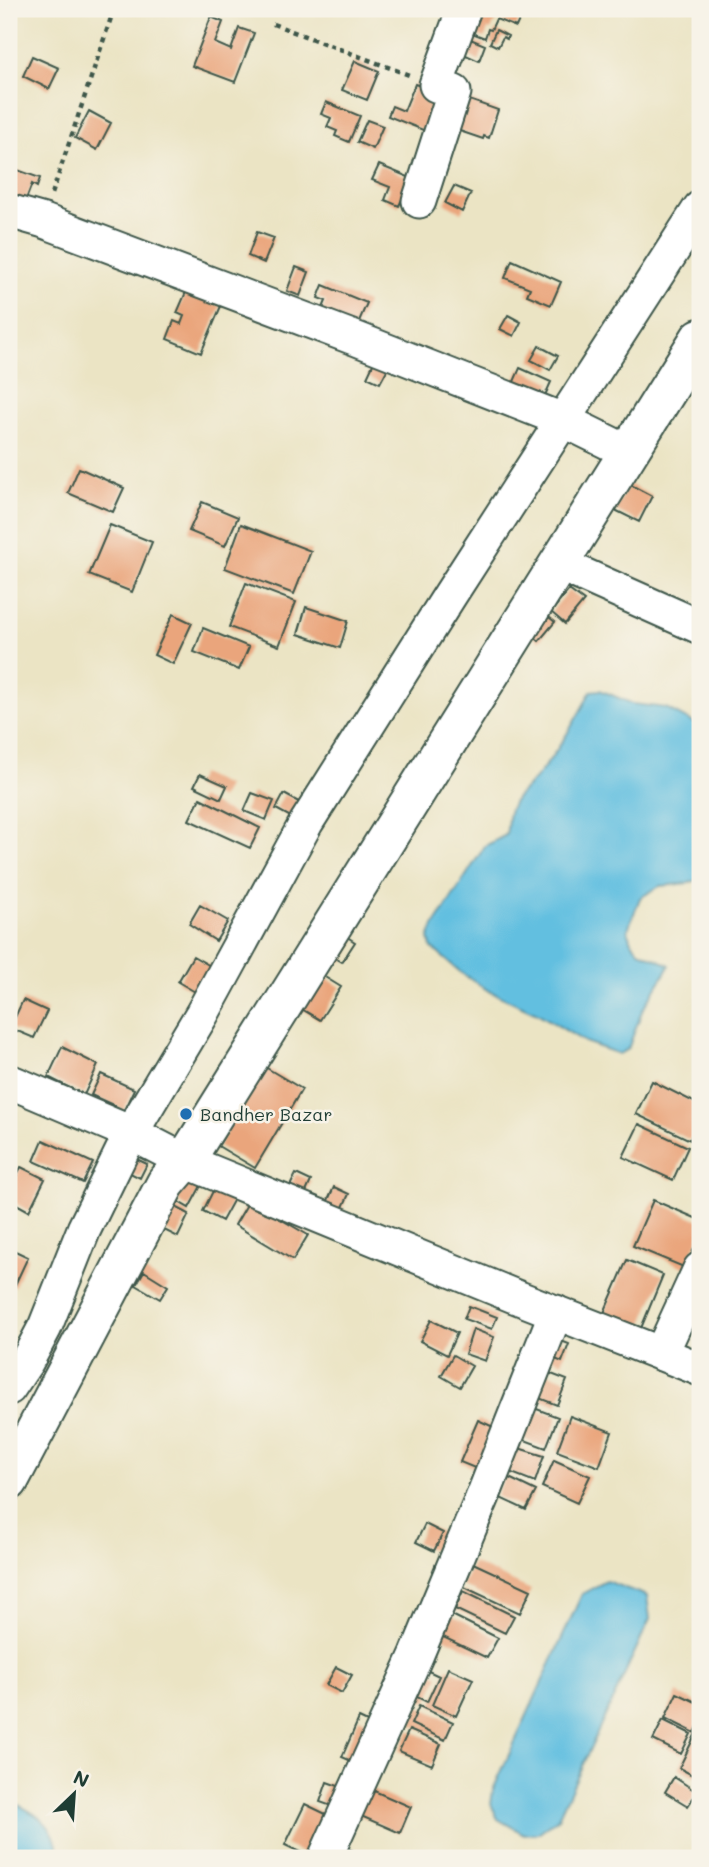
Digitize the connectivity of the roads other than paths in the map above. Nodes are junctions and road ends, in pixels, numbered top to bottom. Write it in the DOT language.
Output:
graph roads {
  1 [pos="464,9"];
  2 [pos="419,201"];
  3 [pos="700,208"];
  4 [pos="9,211"];
  5 [pos="700,338"];
  6 [pos="563,421"];
  7 [pos="628,452"];
  8 [pos="559,564"];
  9 [pos="700,628"];
  10 [pos="9,1081"];
  11 [pos="131,1133"];
  12 [pos="185,1161"];
  13 [pos="700,1269"];
  14 [pos="556,1312"];
  15 [pos="661,1354"];
  16 [pos="700,1369"];
  17 [pos="9,1388"];
  18 [pos="9,1481"];
  19 [pos="325,1858"];
  1 -- 2 [label="street"];
  3 -- 6 [label="street"];
  4 -- 6 [label="street"];
  5 -- 7 [label="street"];
  6 -- 7 [label="street"];
  6 -- 11 [label="street"];
  7 -- 8 [label="street"];
  8 -- 9 [label="street"];
  8 -- 12 [label="street"];
  10 -- 11 [label="street"];
  11 -- 12 [label="street"];
  11 -- 17 [label="street"];
  12 -- 14 [label="street"];
  12 -- 18 [label="street"];
  13 -- 15 [label="street"];
  14 -- 15 [label="street"];
  14 -- 19 [label="street"];
  15 -- 16 [label="street"];
}
